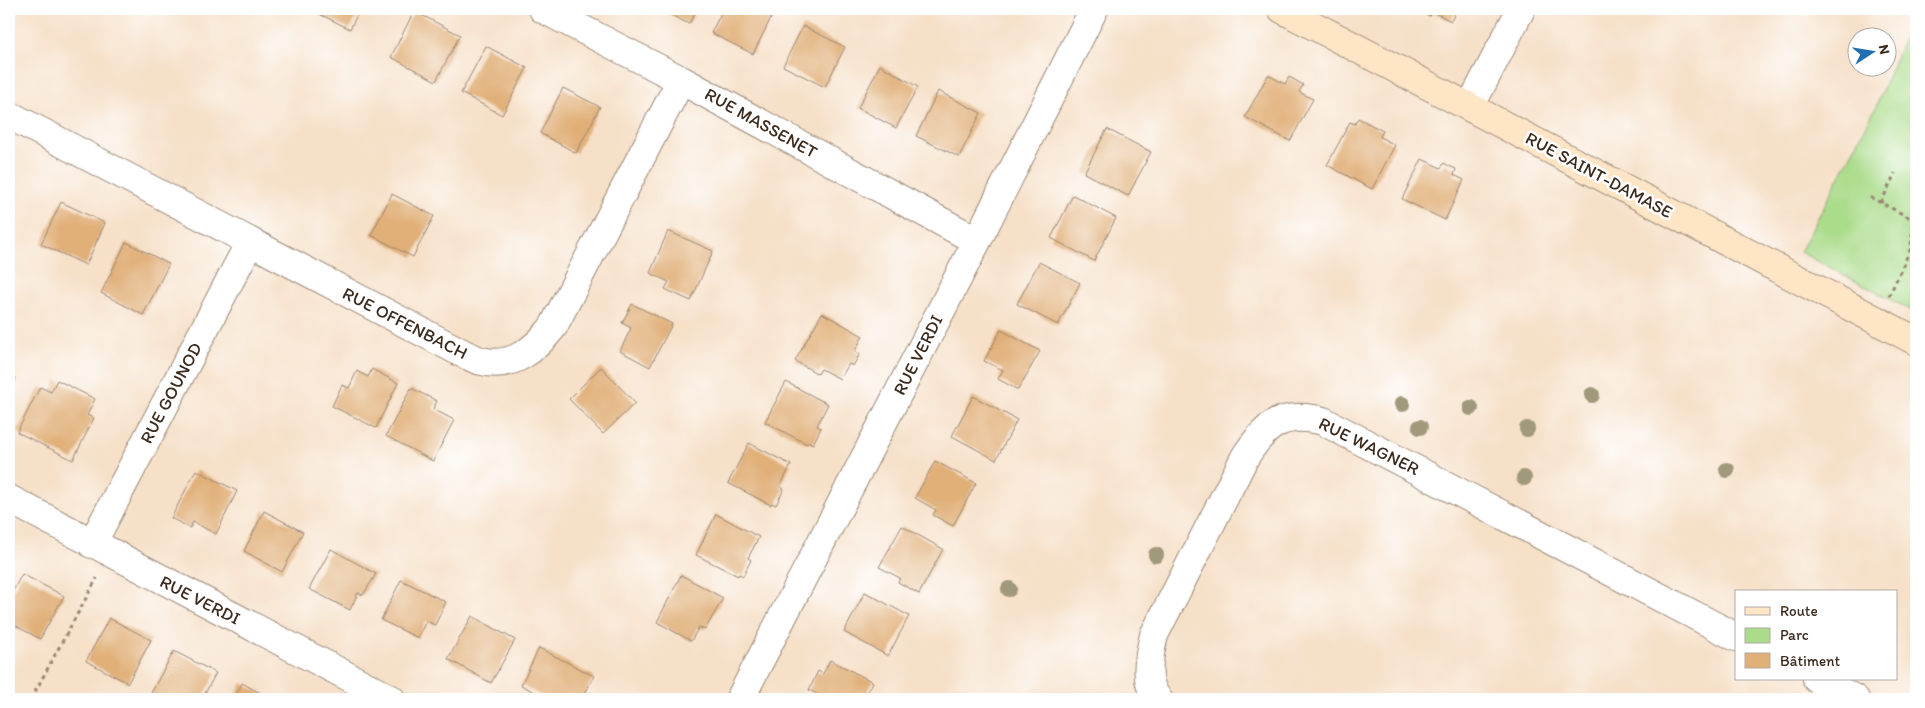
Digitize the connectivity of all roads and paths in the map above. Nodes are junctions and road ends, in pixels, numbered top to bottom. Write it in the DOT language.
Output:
graph roads {
  1 [pos="543,9"];
  2 [pos="1094,9"];
  3 [pos="1282,9"];
  4 [pos="1521,9"];
  5 [pos="681,80"];
  6 [pos="1470,107"];
  7 [pos="9,115"];
  8 [pos="1895,173"];
  9 [pos="1870,197"];
  10 [pos="1881,203"];
  11 [pos="1916,209"];
  12 [pos="1915,220"];
  13 [pos="977,241"];
  14 [pos="250,242"];
  15 [pos="1888,298"];
  16 [pos="1916,341"];
  17 [pos="9,499"];
  18 [pos="92,544"];
  19 [pos="98,576"];
  20 [pos="1735,636"];
  21 [pos="1819,680"];
  22 [pos="31,699"];
  23 [pos="391,699"];
  24 [pos="740,699"];
  25 [pos="1158,699"];
  26 [pos="1855,699"];
  1 -- 5 [label="street, RUE MASSENET"];
  2 -- 13 [label="street, RUE VERDI"];
  3 -- 6 [label="street, RUE SAINT-DAMASE"];
  4 -- 6 [label="street"];
  5 -- 13 [label="street, RUE MASSENET"];
  5 -- 14 [label="street, RUE OFFENBACH"];
  6 -- 16 [label="street, RUE SAINT-DAMASE"];
  7 -- 14 [label="street, RUE OFFENBACH"];
  8 -- 10 [label="path"];
  9 -- 10 [label="path"];
  10 -- 12 [label="path"];
  11 -- 12 [label="path"];
  12 -- 15 [label="path"];
  13 -- 24 [label="street, RUE VERDI"];
  14 -- 18 [label="street, RUE GOUNOD"];
  17 -- 18 [label="street, RUE VERDI"];
  18 -- 23 [label="street, RUE VERDI"];
  19 -- 22 [label="path"];
  20 -- 25 [label="street, RUE WAGNER"];
  21 -- 26 [label="street"];
}
